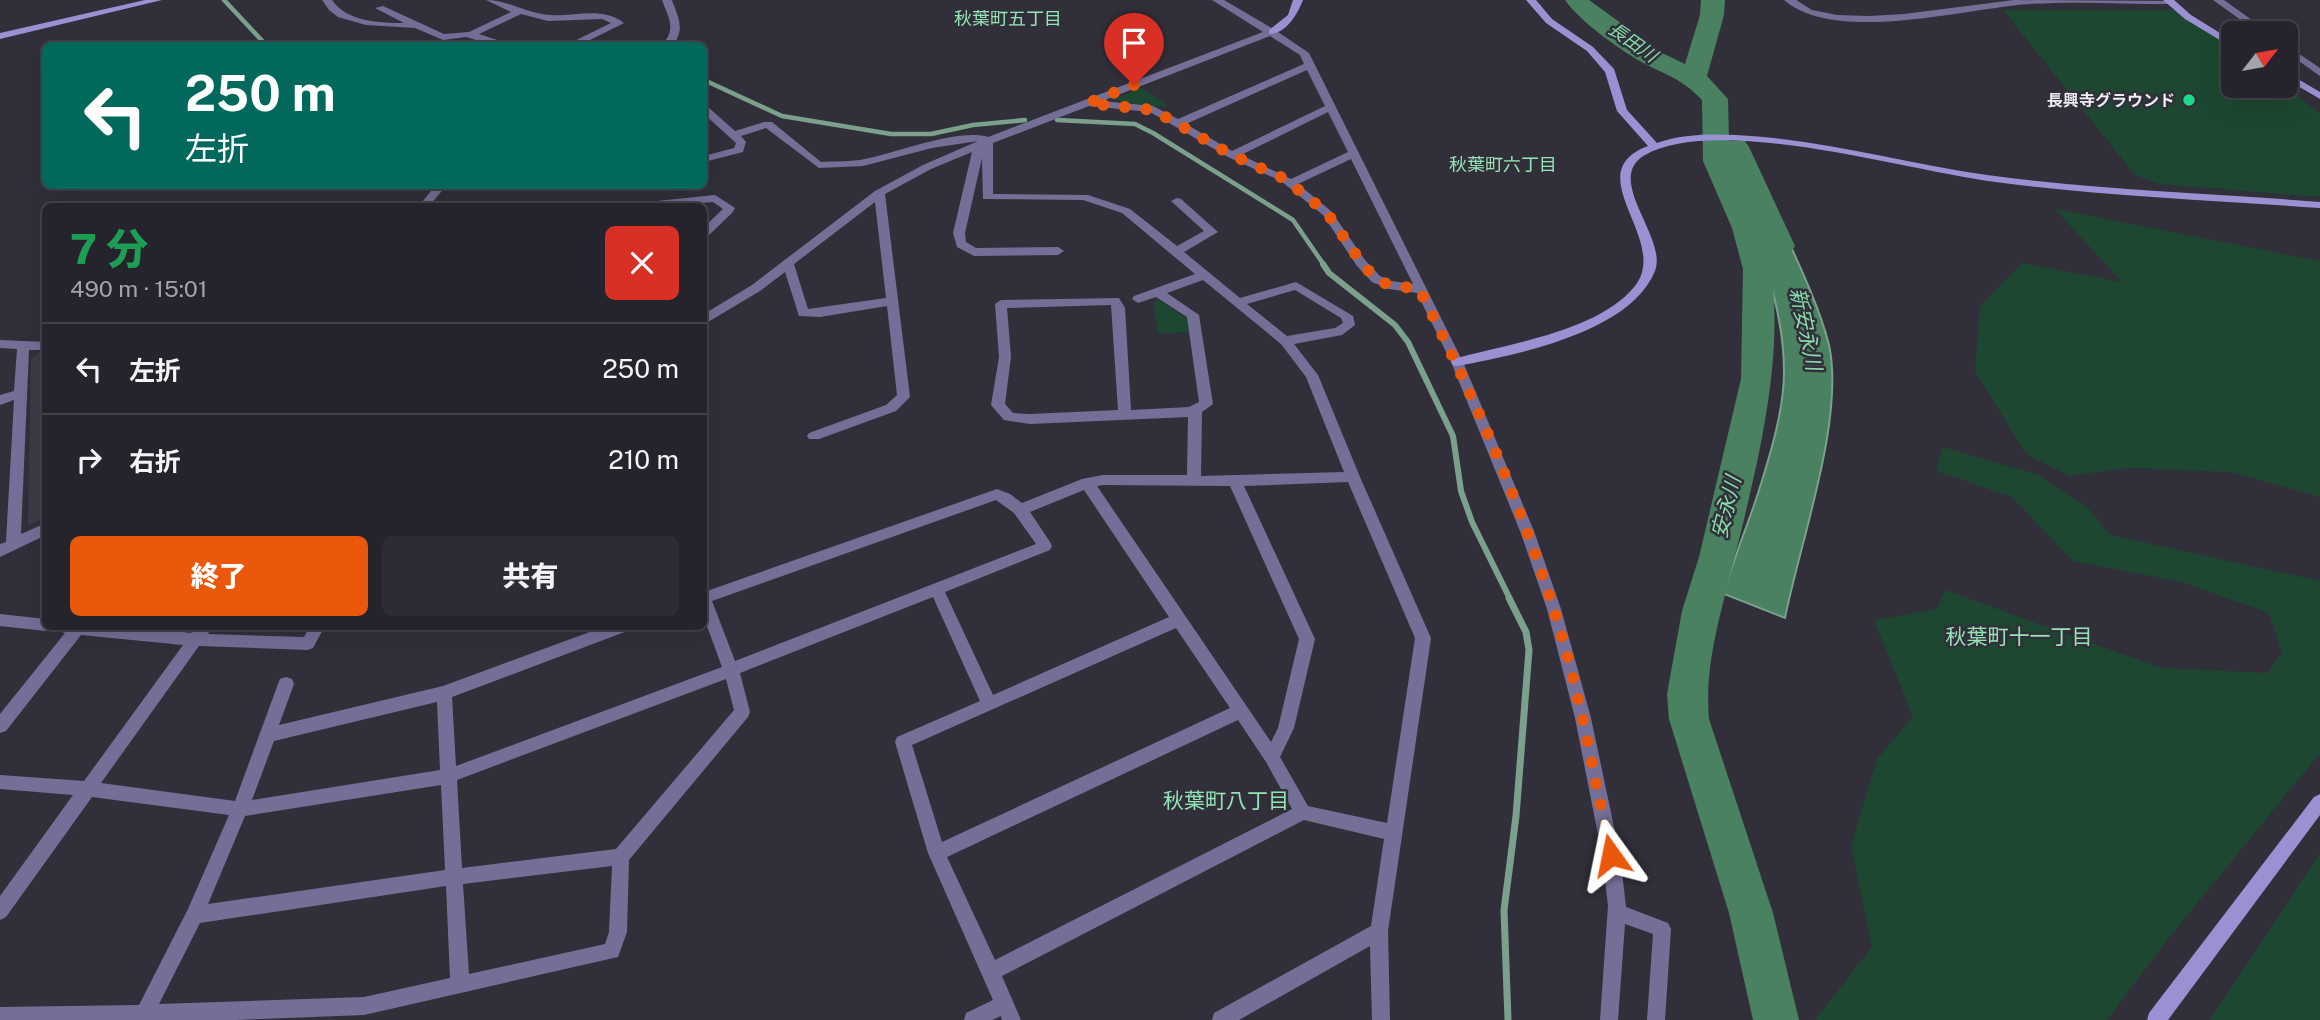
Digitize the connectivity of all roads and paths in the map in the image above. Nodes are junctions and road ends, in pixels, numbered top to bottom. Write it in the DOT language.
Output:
graph roads {
  1 [pos="157,0"];
  2 [pos="327,0"];
  3 [pos="491,0"];
  4 [pos="667,0"];
  5 [pos="1217,0"];
  6 [pos="1297,0"];
  7 [pos="1531,0"];
  8 [pos="1788,0"];
  9 [pos="2218,0"];
  10 [pos="2168,1"];
  11 [pos="380,8"];
  12 [pos="520,11"];
  13 [pos="2248,21"];
  14 [pos="417,25"];
  15 [pos="1272,32"];
  16 [pos="470,35"];
  17 [pos="0,36"];
  18 [pos="2221,38"];
  19 [pos="495,42"];
  20 [pos="578,42"];
  21 [pos="670,42"];
  22 [pos="2298,57"];
  23 [pos="1310,65"];
  24 [pos="2320,73"];
  25 [pos="2298,82"];
  26 [pos="2320,96"];
  27 [pos="1088,103"];
  28 [pos="1331,107"];
  29 [pos="707,112"];
  30 [pos="1179,123"];
  31 [pos="733,135"];
  32 [pos="982,143"];
  33 [pos="1654,146"];
  34 [pos="1352,154"];
  35 [pos="1232,155"];
  36 [pos="707,158"];
  37 [pos="1291,183"];
  38 [pos="438,189"];
  39 [pos="879,193"];
  40 [pos="1177,201"];
  41 [pos="426,203"];
  42 [pos="667,203"];
  43 [pos="2320,205"];
  44 [pos="707,230"];
  45 [pos="1058,251"];
  46 [pos="1177,251"];
  47 [pos="788,263"];
  48 [pos="1204,275"];
  49 [pos="1419,289"];
  50 [pos="1160,293"];
  51 [pos="1138,299"];
  52 [pos="890,301"];
  53 [pos="1239,302"];
  54 [pos="707,317"];
  55 [pos="1285,341"];
  56 [pos="0,344"];
  57 [pos="23,345"];
  58 [pos="42,346"];
  59 [pos="1457,362"];
  60 [pos="19,394"];
  61 [pos="0,400"];
  62 [pos="1195,411"];
  63 [pos="1125,414"];
  64 [pos="814,436"];
  65 [pos="1353,477"];
  66 [pos="1194,480"];
  67 [pos="1236,481"];
  68 [pos="1087,483"];
  69 [pos="1020,510"];
  70 [pos="42,530"];
  71 [pos="6,547"];
  72 [pos="937,590"];
  73 [pos="707,598"];
  74 [pos="707,607"];
  75 [pos="0,620"];
  76 [pos="1178,620"];
  77 [pos="42,625"];
  78 [pos="76,630"];
  79 [pos="127,630"];
  80 [pos="316,630"];
  81 [pos="614,630"];
  82 [pos="201,633"];
  83 [pos="731,670"];
  84 [pos="286,684"];
  85 [pos="444,693"];
  86 [pos="989,704"];
  87 [pos="1241,711"];
  88 [pos="0,726"];
  89 [pos="268,735"];
  90 [pos="1272,757"];
  91 [pos="449,776"];
  92 [pos="0,782"];
  93 [pos="87,789"];
  94 [pos="2320,802"];
  95 [pos="241,809"];
  96 [pos="1303,812"];
  97 [pos="1394,833"];
  98 [pos="937,853"];
  99 [pos="621,857"];
  100 [pos="454,877"];
  101 [pos="0,912"];
  102 [pos="1617,912"];
  103 [pos="195,915"];
  104 [pos="1379,931"];
  105 [pos="991,972"];
  106 [pos="460,984"];
  107 [pos="1008,1012"];
  108 [pos="0,1016"];
  109 [pos="142,1017"];
  110 [pos="973,1020"];
  111 [pos="1221,1020"];
  112 [pos="1381,1020"];
  113 [pos="1609,1020"];
  114 [pos="1656,1020"];
  115 [pos="2156,1020"];
  1 -- 17 [label="street"];
  2 -- 14 [label="street"];
  3 -- 12 [label="street"];
  4 -- 21 [label="street"];
  5 -- 15 [label="street"];
  6 -- 15 [label="street"];
  7 -- 33 [label="street"];
  8 -- 10 [label="street"];
  9 -- 13 [label="street"];
  10 -- 18 [label="street"];
  11 -- 14 [label="street"];
  12 -- 16 [label="street"];
  12 -- 20 [label="street"];
  14 -- 16 [label="street"];
  15 -- 23 [label="street"];
  15 -- 27 [label="street"];
  16 -- 19 [label="street"];
  22 -- 24 [label="street"];
  23 -- 28 [label="street"];
  23 -- 30 [label="street"];
  25 -- 26 [label="street"];
  27 -- 30 [label="street"];
  27 -- 32 [label="street"];
  28 -- 34 [label="street"];
  28 -- 35 [label="street"];
  29 -- 31 [label="street"];
  30 -- 35 [label="street"];
  31 -- 32 [label="street"];
  31 -- 36 [label="street"];
  32 -- 39 [label="street"];
  32 -- 45 [label="street"];
  32 -- 46 [label="street"];
  33 -- 43 [label="street"];
  33 -- 59 [label="street"];
  34 -- 37 [label="street"];
  34 -- 49 [label="street"];
  35 -- 37 [label="street"];
  37 -- 49 [label="street"];
  38 -- 41 [label="street"];
  39 -- 47 [label="street"];
  39 -- 52 [label="street"];
  40 -- 46 [label="street"];
  42 -- 44 [label="street"];
  46 -- 48 [label="street"];
  47 -- 52 [label="street"];
  47 -- 54 [label="street"];
  48 -- 50 [label="street"];
  48 -- 53 [label="street"];
  49 -- 59 [label="street"];
  50 -- 51 [label="street"];
  50 -- 62 [label="street"];
  52 -- 64 [label="street"];
  53 -- 55 [label="street"];
  53 -- 55 [label="street"];
  55 -- 65 [label="street"];
  56 -- 57 [label="street"];
  57 -- 58 [label="street"];
  57 -- 60 [label="street"];
  59 -- 102 [label="street"];
  60 -- 61 [label="street"];
  60 -- 71 [label="street"];
  62 -- 63 [label="street"];
  62 -- 66 [label="street"];
  63 -- 63 [label="street"];
  65 -- 67 [label="street"];
  65 -- 97 [label="street"];
  66 -- 67 [label="street"];
  66 -- 68 [label="street"];
  67 -- 90 [label="street"];
  68 -- 69 [label="street"];
  68 -- 76 [label="street"];
  69 -- 72 [label="street"];
  69 -- 73 [label="street"];
  70 -- 71 [label="street"];
  72 -- 83 [label="street"];
  72 -- 86 [label="street"];
  74 -- 83 [label="street"];
  75 -- 77 [label="street"];
  76 -- 86 [label="street"];
  76 -- 87 [label="street"];
  78 -- 88 [label="street"];
  79 -- 82 [label="street"];
  80 -- 82 [label="street"];
  81 -- 85 [label="street"];
  82 -- 93 [label="street"];
  83 -- 91 [label="street"];
  83 -- 99 [label="street"];
  84 -- 89 [label="street"];
  85 -- 89 [label="street"];
  85 -- 91 [label="street"];
  86 -- 98 [label="street"];
  87 -- 90 [label="street"];
  87 -- 98 [label="street"];
  89 -- 95 [label="street"];
  90 -- 96 [label="street"];
  91 -- 95 [label="street"];
  91 -- 100 [label="street"];
  92 -- 93 [label="street"];
  93 -- 95 [label="street"];
  93 -- 101 [label="street"];
  94 -- 115 [label="street"];
  95 -- 103 [label="street"];
  96 -- 97 [label="street"];
  96 -- 105 [label="street"];
  97 -- 104 [label="street"];
  98 -- 105 [label="street"];
  99 -- 100 [label="street"];
  99 -- 106 [label="street"];
  100 -- 103 [label="street"];
  100 -- 106 [label="street"];
  102 -- 113 [label="street"];
  102 -- 114 [label="street"];
  103 -- 109 [label="street"];
  104 -- 111 [label="street"];
  104 -- 112 [label="street"];
  105 -- 107 [label="street"];
  106 -- 109 [label="street"];
  107 -- 110 [label="street"];
  108 -- 109 [label="street"];
}
